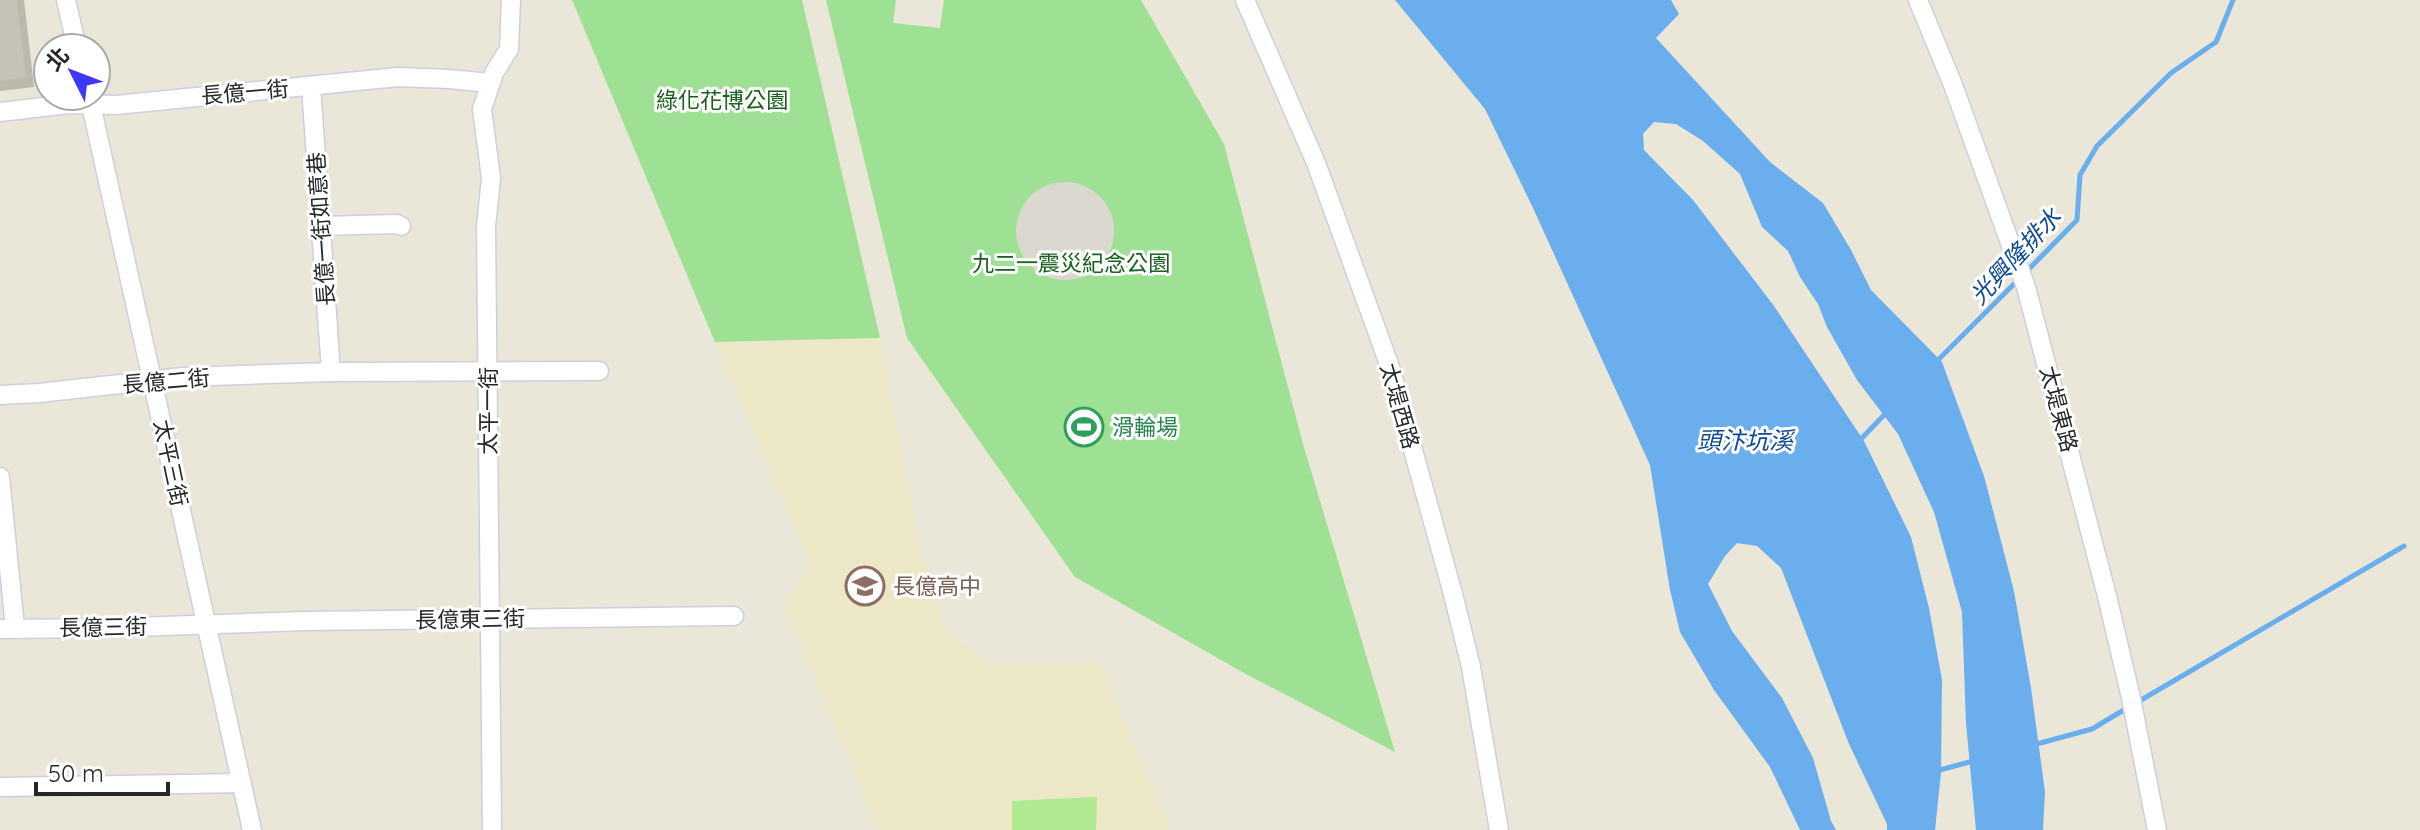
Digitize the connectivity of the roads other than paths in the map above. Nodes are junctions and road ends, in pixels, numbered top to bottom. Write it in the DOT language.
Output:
graph roads {
  1 [pos="66,0"];
  2 [pos="511,0"];
  3 [pos="1245,0"];
  4 [pos="1918,0"];
  5 [pos="73,32"];
  6 [pos="490,83"];
  7 [pos="311,86"];
  8 [pos="112,104"];
  9 [pos="32,108"];
  10 [pos="0,112"];
  11 [pos="93,112"];
  12 [pos="320,226"];
  13 [pos="401,226"];
  14 [pos="487,369"];
  15 [pos="599,371"];
  16 [pos="331,372"];
  17 [pos="153,381"];
  18 [pos="0,395"];
  19 [pos="0,477"];
  20 [pos="734,616"];
  21 [pos="489,619"];
  22 [pos="207,624"];
  23 [pos="7,629"];
  24 [pos="242,783"];
  25 [pos="0,787"];
  26 [pos="252,830"];
  27 [pos="492,830"];
  28 [pos="1499,830"];
  29 [pos="2157,830"];
  1 -- 5 [label="street"];
  2 -- 6 [label="street, 太平一街"];
  3 -- 28 [label="street, 太堤西路"];
  4 -- 29 [label="street, 太堤東路"];
  6 -- 7 [label="street, 長億一街"];
  6 -- 14 [label="street, 太平一街"];
  7 -- 8 [label="street, 長億一街"];
  7 -- 12 [label="street, 長億一街如意巷"];
  9 -- 10 [label="street, 長億一街"];
  11 -- 17 [label="street, 太平三街"];
  12 -- 13 [label="street"];
  12 -- 16 [label="street, 長億一街如意巷"];
  14 -- 15 [label="street, 長億二街"];
  14 -- 16 [label="street, 長億二街"];
  14 -- 21 [label="street, 太平一街"];
  16 -- 17 [label="street, 長億二街"];
  17 -- 18 [label="street, 長億二街"];
  17 -- 22 [label="street, 太平三街"];
  19 -- 23 [label="street"];
  20 -- 21 [label="street, 長億東三街"];
  21 -- 22 [label="street, 長億東三街"];
  21 -- 27 [label="street, 太平一街"];
  22 -- 23 [label="street, 長億三街"];
  22 -- 24 [label="street, 太平三街"];
  24 -- 25 [label="street"];
  24 -- 26 [label="street, 太平三街"];
}
